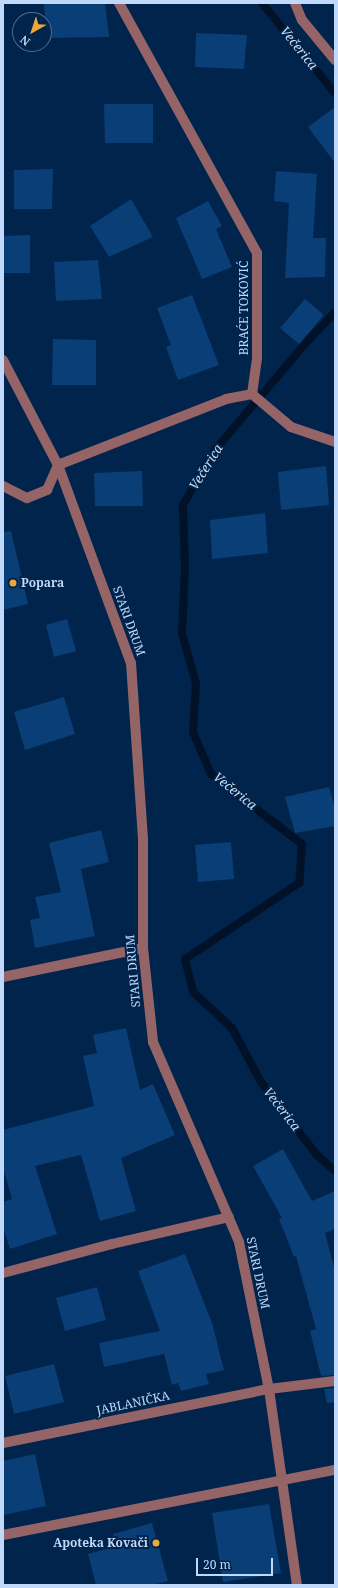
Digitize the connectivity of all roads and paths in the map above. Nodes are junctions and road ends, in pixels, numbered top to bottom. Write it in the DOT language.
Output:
graph roads {
  1 [pos="119,3"];
  2 [pos="295,3"];
  3 [pos="335,60"];
  4 [pos="3,360"];
  5 [pos="252,394"];
  6 [pos="335,442"];
  7 [pos="58,465"];
  8 [pos="3,486"];
  9 [pos="143,948"];
  10 [pos="3,977"];
  11 [pos="229,1217"];
  12 [pos="3,1273"];
  13 [pos="335,1381"];
  14 [pos="269,1389"];
  15 [pos="3,1443"];
  16 [pos="335,1470"];
  17 [pos="282,1478"];
  18 [pos="3,1535"];
  19 [pos="297,1585"];
  1 -- 5 [label="street, BRAĆE TOKOVIĆ"];
  2 -- 3 [label="street"];
  4 -- 7 [label="street, STARI DRUM"];
  5 -- 6 [label="street"];
  5 -- 7 [label="street"];
  7 -- 8 [label="street"];
  7 -- 9 [label="street, STARI DRUM"];
  9 -- 10 [label="street"];
  9 -- 11 [label="street, STARI DRUM"];
  11 -- 12 [label="street"];
  11 -- 14 [label="street, STARI DRUM"];
  13 -- 14 [label="street, JABLANIČKA"];
  14 -- 15 [label="street, JABLANIČKA"];
  14 -- 17 [label="street, STARI DRUM"];
  16 -- 17 [label="street"];
  17 -- 18 [label="street"];
  17 -- 19 [label="street, STARI DRUM"];
}
